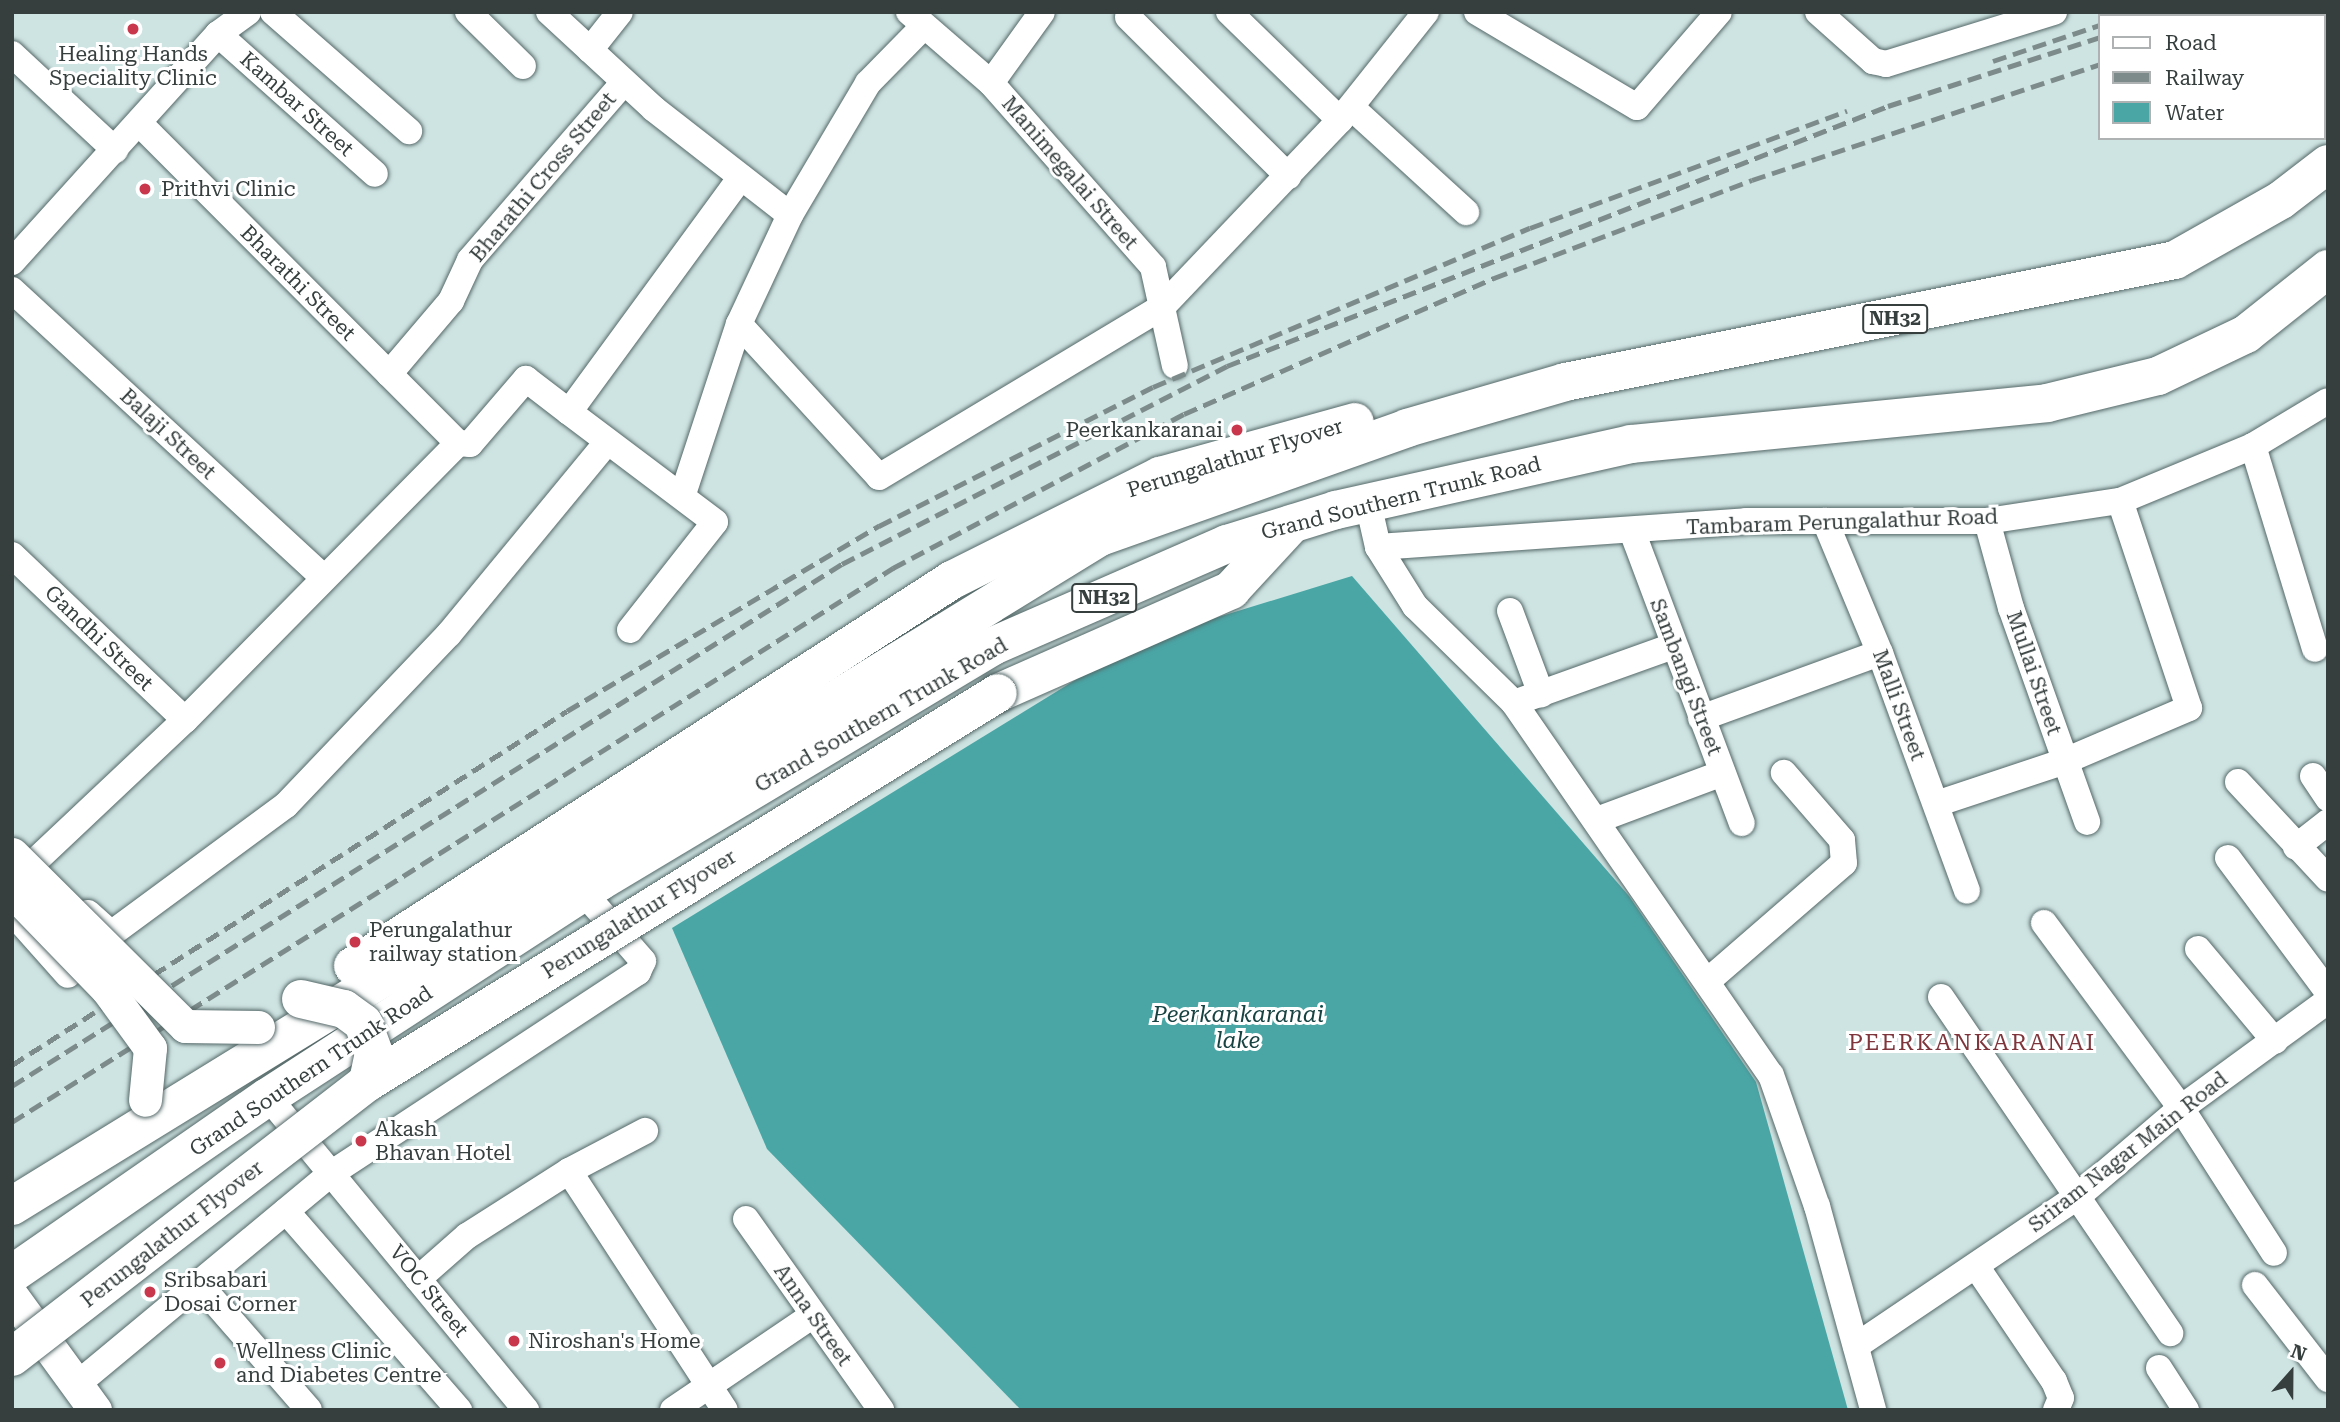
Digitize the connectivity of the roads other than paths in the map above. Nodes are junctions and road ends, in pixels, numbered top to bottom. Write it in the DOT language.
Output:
graph roads {
  1 [pos="248,12"];
  2 [pos="273,12"];
  3 [pos="468,12"];
  4 [pos="549,12"];
  5 [pos="620,12"];
  6 [pos="1042,12"];
  7 [pos="1229,12"];
  8 [pos="1425,12"];
  9 [pos="1478,12"];
  10 [pos="1719,12"];
  11 [pos="1818,12"];
  12 [pos="2054,12"];
  13 [pos="1128,17"];
  14 [pos="916,19"];
  15 [pos="218,34"];
  16 [pos="590,50"];
  17 [pos="12,54"];
  18 [pos="523,66"];
  19 [pos="624,82"];
  20 [pos="991,83"];
  21 [pos="1346,113"];
  22 [pos="139,123"];
  23 [pos="409,131"];
  24 [pos="115,150"];
  25 [pos="2328,164"];
  26 [pos="375,174"];
  27 [pos="1288,176"];
  28 [pos="741,177"];
  29 [pos="1466,212"];
  30 [pos="790,215"];
  31 [pos="12,262"];
  32 [pos="2328,269"];
  33 [pos="12,290"];
  34 [pos="1162,307"];
  35 [pos="739,324"];
  36 [pos="1175,366"];
  37 [pos="389,374"];
  38 [pos="2328,402"];
  39 [pos="569,412"];
  40 [pos="1439,418"];
  41 [pos="607,442"];
  42 [pos="458,443"];
  43 [pos="2253,446"];
  44 [pos="683,494"];
  45 [pos="2120,501"];
  46 [pos="1368,503"];
  47 [pos="1825,521"];
  48 [pos="1987,521"];
  49 [pos="1293,523"];
  50 [pos="1632,531"];
  51 [pos="1378,547"];
  52 [pos="12,555"];
  53 [pos="323,577"];
  54 [pos="1510,611"];
  55 [pos="630,630"];
  56 [pos="1673,646"];
  57 [pos="2315,649"];
  58 [pos="1880,653"];
  59 [pos="1541,694"];
  60 [pos="1514,703"];
  61 [pos="1701,718"];
  62 [pos="185,720"];
  63 [pos="2065,761"];
  64 [pos="1723,773"];
  65 [pos="1784,773"];
  66 [pos="2313,776"];
  67 [pos="2238,782"];
  68 [pos="2328,798"];
  69 [pos="1936,804"];
  70 [pos="1597,820"];
  71 [pos="2087,822"];
  72 [pos="2328,822"];
  73 [pos="1742,823"];
  74 [pos="12,841"];
  75 [pos="2296,847"];
  76 [pos="23,858"];
  77 [pos="2228,858"];
  78 [pos="2328,879"];
  79 [pos="12,883"];
  80 [pos="12,891"];
  81 [pos="1967,891"];
  82 [pos="583,892"];
  83 [pos="12,912"];
  84 [pos="2044,923"];
  85 [pos="2199,949"];
  86 [pos="68,975"];
  87 [pos="1710,979"];
  88 [pos="2328,992"];
  89 [pos="1941,997"];
  90 [pos="301,999"];
  91 [pos="2328,1001"];
  92 [pos="258,1027"];
  93 [pos="2274,1041"];
  94 [pos="368,1082"];
  95 [pos="268,1097"];
  96 [pos="145,1100"];
  97 [pos="2181,1108"];
  98 [pos="645,1131"];
  99 [pos="569,1171"];
  100 [pos="332,1173"];
  101 [pos="12,1187"];
  102 [pos="2078,1196"];
  103 [pos="12,1206"];
  104 [pos="286,1211"];
  105 [pos="746,1220"];
  106 [pos="2274,1252"];
  107 [pos="1976,1266"];
  108 [pos="12,1274"];
  109 [pos="418,1279"];
  110 [pos="200,1285"];
  111 [pos="2255,1285"];
  112 [pos="12,1296"];
  113 [pos="812,1316"];
  114 [pos="2170,1333"];
  115 [pos="1856,1346"];
  116 [pos="12,1357"];
  117 [pos="2159,1368"];
  118 [pos="2328,1379"];
  119 [pos="709,1388"];
  120 [pos="85,1398"];
  121 [pos="309,1410"];
  122 [pos="459,1410"];
  123 [pos="526,1410"];
  124 [pos="673,1410"];
  125 [pos="725,1410"];
  126 [pos="881,1410"];
  127 [pos="1873,1410"];
  128 [pos="2056,1410"];
  129 [pos="2186,1410"];
  1 -- 15 [label="street"];
  2 -- 23 [label="street"];
  3 -- 18 [label="street"];
  4 -- 16 [label="street"];
  5 -- 16 [label="street"];
  6 -- 20 [label="street"];
  7 -- 21 [label="street"];
  8 -- 21 [label="street"];
  9 -- 10 [label="street"];
  11 -- 12 [label="street"];
  13 -- 27 [label="street"];
  14 -- 20 [label="street, Manimegalai Street"];
  14 -- 30 [label="street"];
  15 -- 22 [label="street"];
  15 -- 26 [label="street, Kambar Street"];
  16 -- 19 [label="street"];
  17 -- 24 [label="street"];
  19 -- 28 [label="street"];
  19 -- 37 [label="street, Bharathi Cross Street"];
  20 -- 34 [label="street, Manimegalai Street"];
  21 -- 27 [label="street"];
  21 -- 29 [label="street"];
  22 -- 24 [label="street"];
  22 -- 37 [label="street, Bharathi Street"];
  24 -- 31 [label="street"];
  25 -- 40 [label="highway, Grand Southern Trunk Road / NH32"];
  27 -- 34 [label="street"];
  28 -- 30 [label="street"];
  28 -- 39 [label="street"];
  30 -- 35 [label="street"];
  32 -- 46 [label="highway, Grand Southern Trunk Road / NH32"];
  33 -- 53 [label="street, Balaji Street"];
  34 -- 35 [label="street"];
  34 -- 36 [label="street, Manimegalai Street"];
  35 -- 44 [label="street"];
  37 -- 42 [label="street, Bharathi Street"];
  38 -- 43 [label="street, Tambaram Perungalathur Road"];
  39 -- 41 [label="street"];
  39 -- 42 [label="street"];
  40 -- 90 [label="highway, Perungalathur Flyover"];
  40 -- 103 [label="highway, Grand Southern Trunk Road / NH32"];
  41 -- 44 [label="street"];
  41 -- 76 [label="street"];
  42 -- 53 [label="street"];
  43 -- 45 [label="street, Tambaram Perungalathur Road"];
  43 -- 57 [label="street"];
  44 -- 55 [label="street"];
  45 -- 48 [label="street, Tambaram Perungalathur Road"];
  45 -- 63 [label="street"];
  46 -- 49 [label="highway, Grand Southern Trunk Road / NH32"];
  46 -- 51 [label="street"];
  47 -- 48 [label="street, Tambaram Perungalathur Road"];
  47 -- 50 [label="street, Tambaram Perungalathur Road"];
  47 -- 58 [label="street, Malli Street"];
  48 -- 63 [label="street, Mullai Street"];
  49 -- 82 [label="highway, Grand Southern Trunk Road / NH32"];
  49 -- 94 [label="highway, Perungalathur Flyover, bridge"];
  50 -- 51 [label="street, Tambaram Perungalathur Road"];
  50 -- 56 [label="street, Sambangi Street"];
  51 -- 60 [label="street"];
  52 -- 62 [label="street, Gandhi Street"];
  53 -- 62 [label="street"];
  54 -- 59 [label="street"];
  56 -- 59 [label="street"];
  56 -- 61 [label="street, Sambangi Street"];
  58 -- 61 [label="street"];
  58 -- 69 [label="street, Malli Street"];
  59 -- 60 [label="street"];
  60 -- 70 [label="street"];
  61 -- 64 [label="street, Sambangi Street"];
  62 -- 76 [label="street"];
  63 -- 69 [label="street"];
  63 -- 71 [label="street, Mullai Street"];
  64 -- 70 [label="street"];
  64 -- 73 [label="street, Sambangi Street"];
  65 -- 87 [label="street"];
  66 -- 68 [label="street"];
  67 -- 75 [label="street"];
  69 -- 81 [label="street, Malli Street"];
  70 -- 87 [label="street"];
  72 -- 75 [label="street"];
  74 -- 76 [label="street"];
  75 -- 78 [label="street"];
  76 -- 79 [label="street"];
  76 -- 92 [label="main road, bridge"];
  77 -- 88 [label="street"];
  80 -- 96 [label="main road, bridge"];
  82 -- 95 [label="highway, Grand Southern Trunk Road / NH32"];
  82 -- 100 [label="street"];
  83 -- 86 [label="street"];
  84 -- 97 [label="street"];
  85 -- 93 [label="street"];
  87 -- 115 [label="street"];
  89 -- 102 [label="street"];
  90 -- 92 [label="highway, Perungalathur Flyover"];
  90 -- 94 [label="highway, bridge"];
  91 -- 93 [label="street, Sriram Nagar Main Road"];
  92 -- 96 [label="highway, Perungalathur Flyover"];
  93 -- 97 [label="street, Sriram Nagar Main Road"];
  94 -- 116 [label="highway, Perungalathur Flyover, bridge"];
  95 -- 100 [label="street, VOC Street"];
  95 -- 108 [label="highway, Grand Southern Trunk Road / NH32"];
  96 -- 101 [label="highway, Perungalathur Flyover"];
  97 -- 102 [label="street, Sriram Nagar Main Road"];
  97 -- 106 [label="street"];
  98 -- 99 [label="street"];
  99 -- 109 [label="street"];
  99 -- 119 [label="street"];
  100 -- 104 [label="street"];
  100 -- 109 [label="street, VOC Street"];
  102 -- 107 [label="street, Sriram Nagar Main Road"];
  102 -- 114 [label="street"];
  104 -- 110 [label="street"];
  104 -- 122 [label="street"];
  105 -- 113 [label="street, Anna Street"];
  107 -- 115 [label="street, Sriram Nagar Main Road"];
  107 -- 128 [label="street"];
  109 -- 123 [label="street, VOC Street"];
  110 -- 120 [label="street"];
  110 -- 121 [label="street"];
  111 -- 118 [label="street"];
  112 -- 120 [label="main road"];
  113 -- 119 [label="street"];
  113 -- 126 [label="street, Anna Street"];
  115 -- 127 [label="street"];
  117 -- 129 [label="street"];
  119 -- 124 [label="street"];
  119 -- 125 [label="street"];
}
